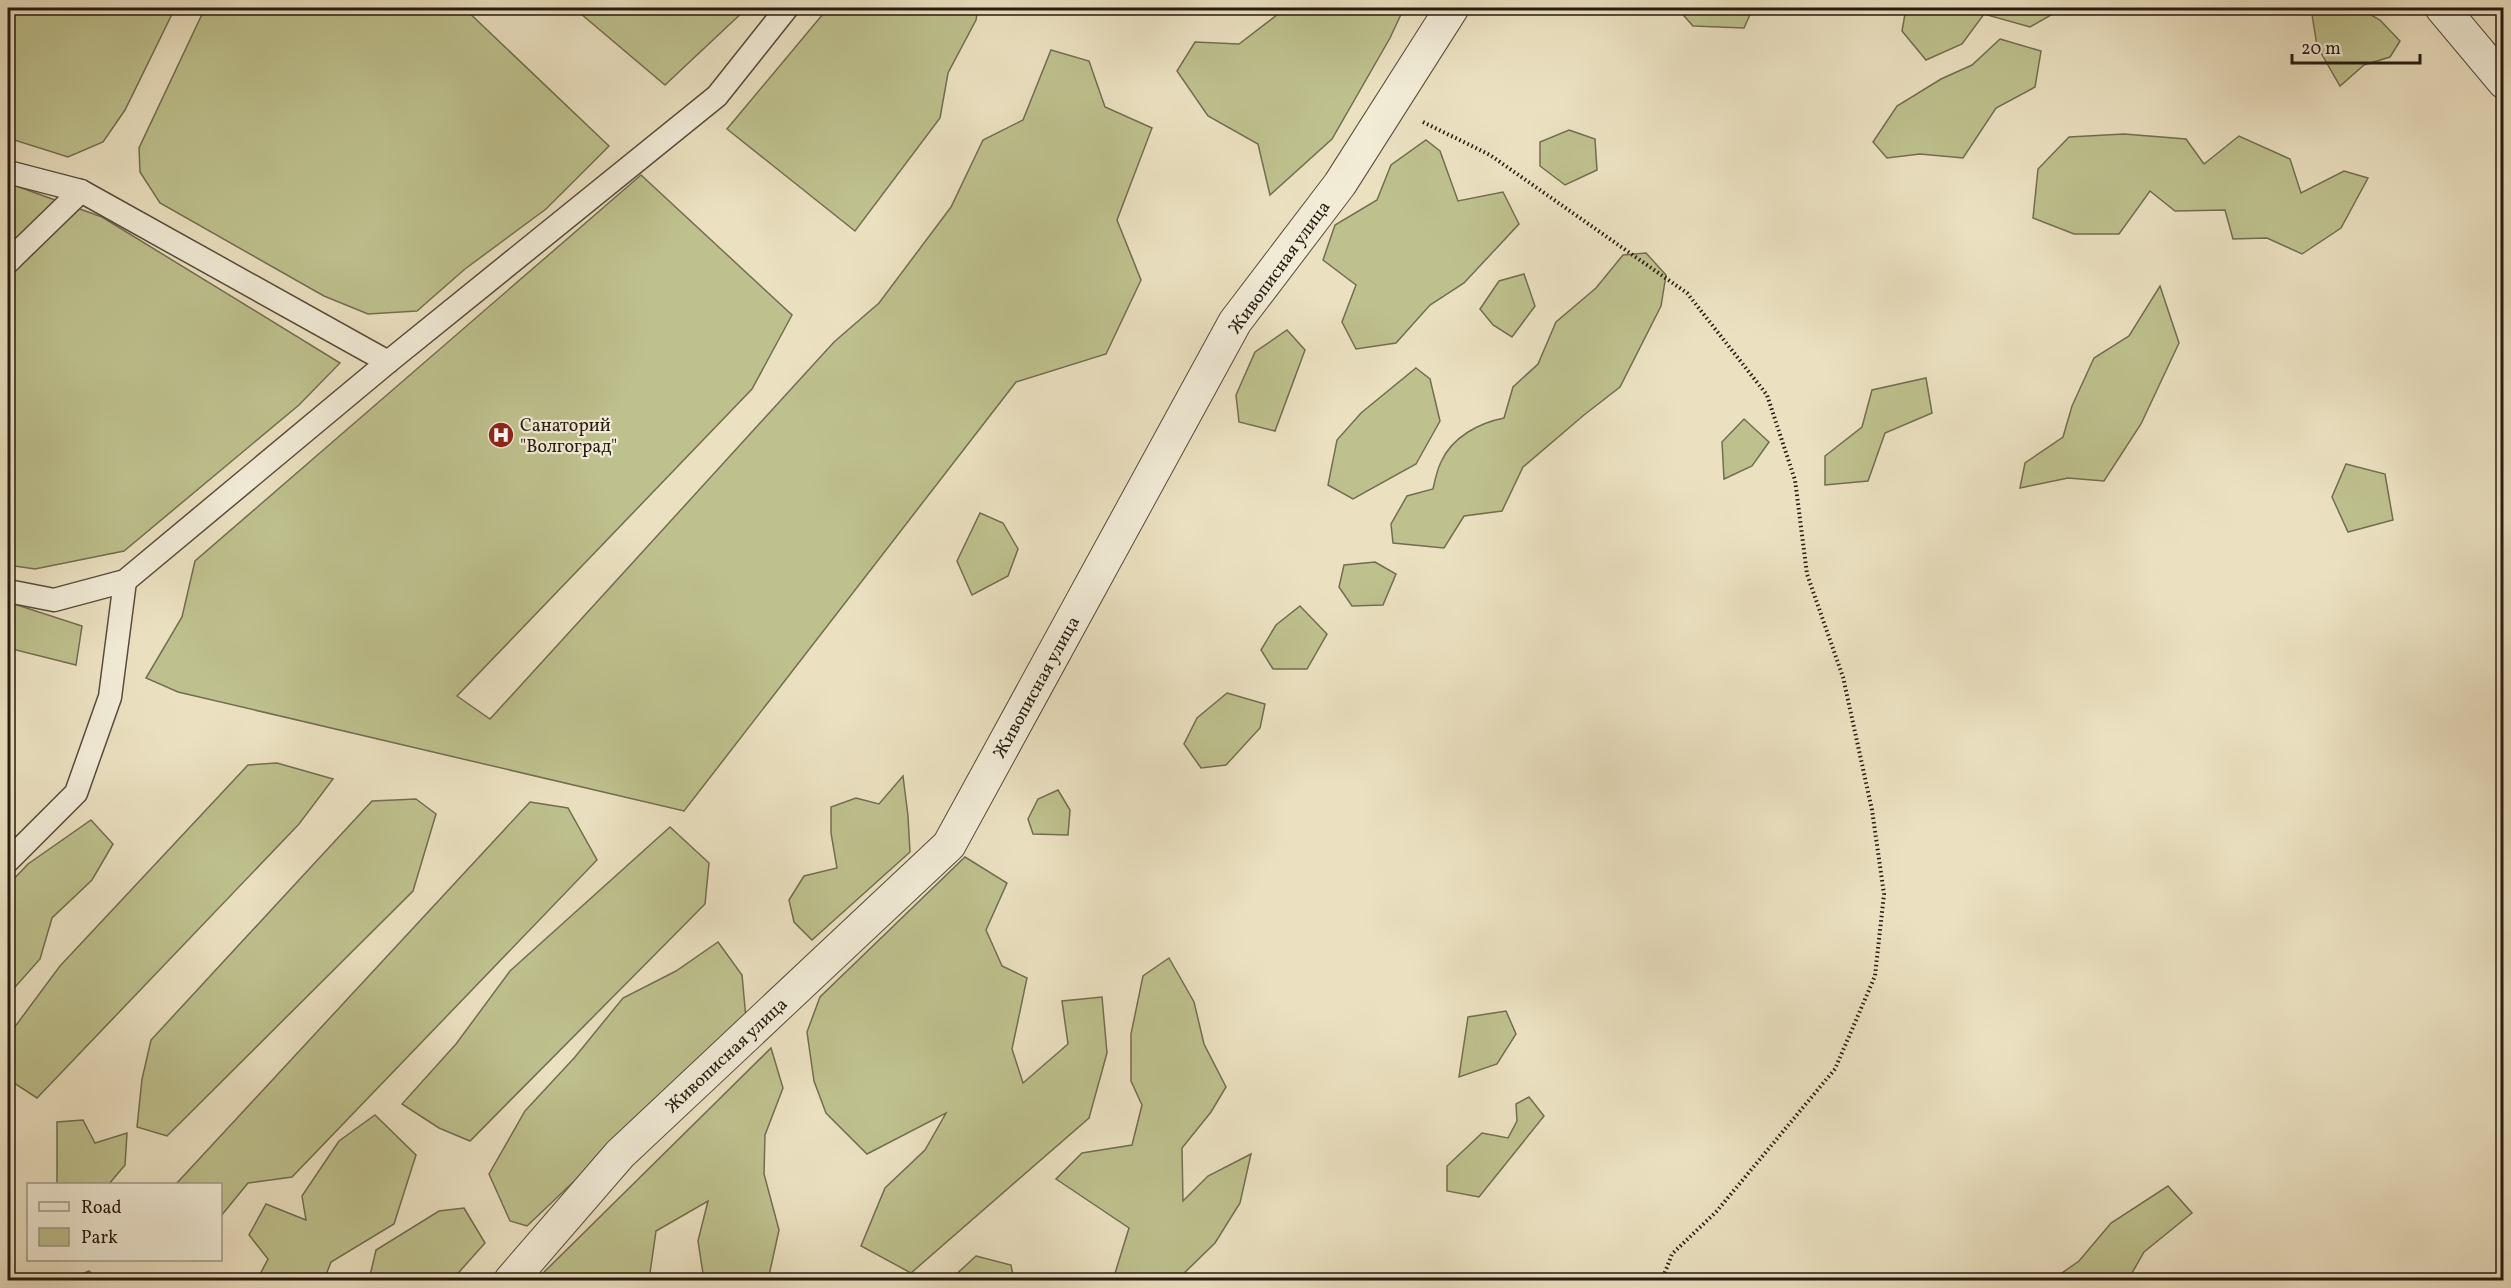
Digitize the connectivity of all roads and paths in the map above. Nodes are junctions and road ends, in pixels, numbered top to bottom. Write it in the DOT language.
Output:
graph roads {
  1 [pos="787,8"];
  2 [pos="1452,8"];
  3 [pos="2442,8"];
  4 [pos="2504,82"];
  5 [pos="1390,105"];
  6 [pos="8,172"];
  7 [pos="81,191"];
  8 [pos="8,262"];
  9 [pos="388,362"];
  10 [pos="125,581"];
  11 [pos="8,591"];
  12 [pos="8,861"];
  13 [pos="511,1281"];
  14 [pos="1662,1281"];
  1 -- 9 [label="lane"];
  2 -- 5 [label="street, Живописная улица"];
  3 -- 4 [label="street"];
  5 -- 13 [label="street, Живописная улица"];
  5 -- 14 [label="path"];
  6 -- 7 [label="lane"];
  7 -- 8 [label="lane"];
  7 -- 9 [label="lane"];
  9 -- 10 [label="lane"];
  10 -- 11 [label="lane"];
  10 -- 12 [label="lane"];
}
